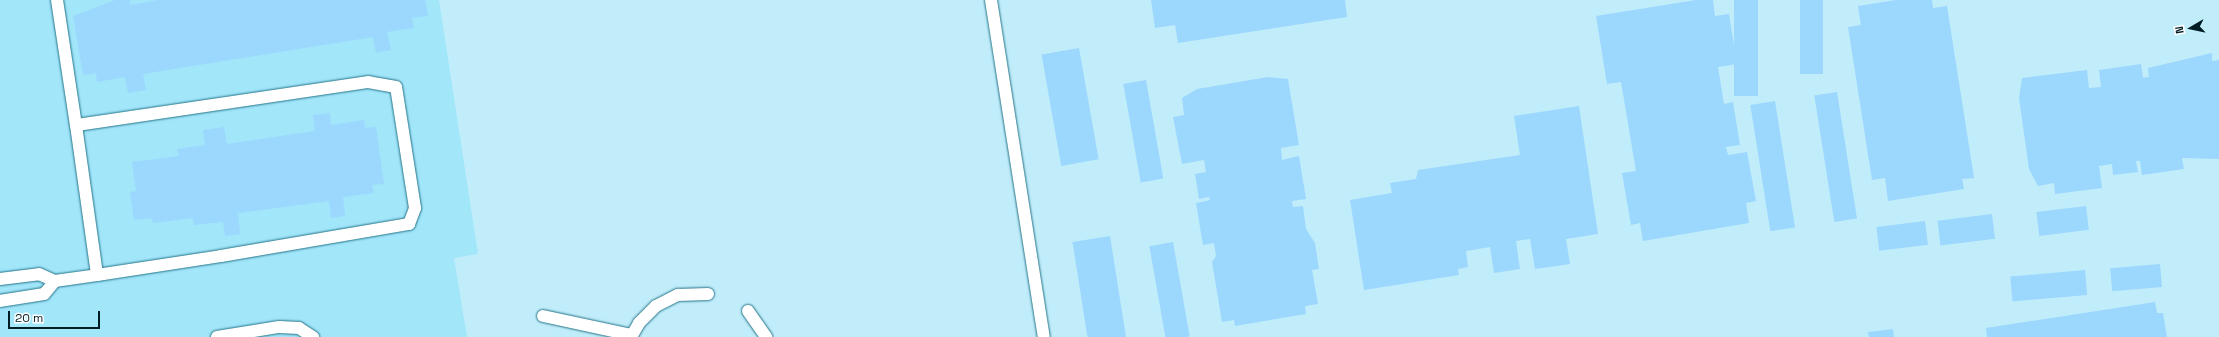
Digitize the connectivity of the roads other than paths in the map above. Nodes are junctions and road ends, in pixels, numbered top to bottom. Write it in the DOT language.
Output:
graph roads {
  1 [pos="57,0"];
  2 [pos="991,0"];
  3 [pos="76,125"];
  4 [pos="97,275"];
  5 [pos="0,279"];
  6 [pos="56,281"];
  7 [pos="708,294"];
  8 [pos="0,301"];
  9 [pos="748,311"];
  10 [pos="543,316"];
  11 [pos="632,336"];
  12 [pos="217,337"];
  13 [pos="313,337"];
  14 [pos="766,337"];
  15 [pos="1044,337"];
  1 -- 3 [label="lane"];
  2 -- 15 [label="lane"];
  3 -- 4 [label="lane"];
  3 -- 4 [label="lane"];
  4 -- 6 [label="lane"];
  5 -- 6 [label="lane"];
  6 -- 8 [label="lane"];
  7 -- 11 [label="lane"];
  9 -- 14 [label="lane"];
  10 -- 11 [label="lane"];
  12 -- 13 [label="lane"];
}
